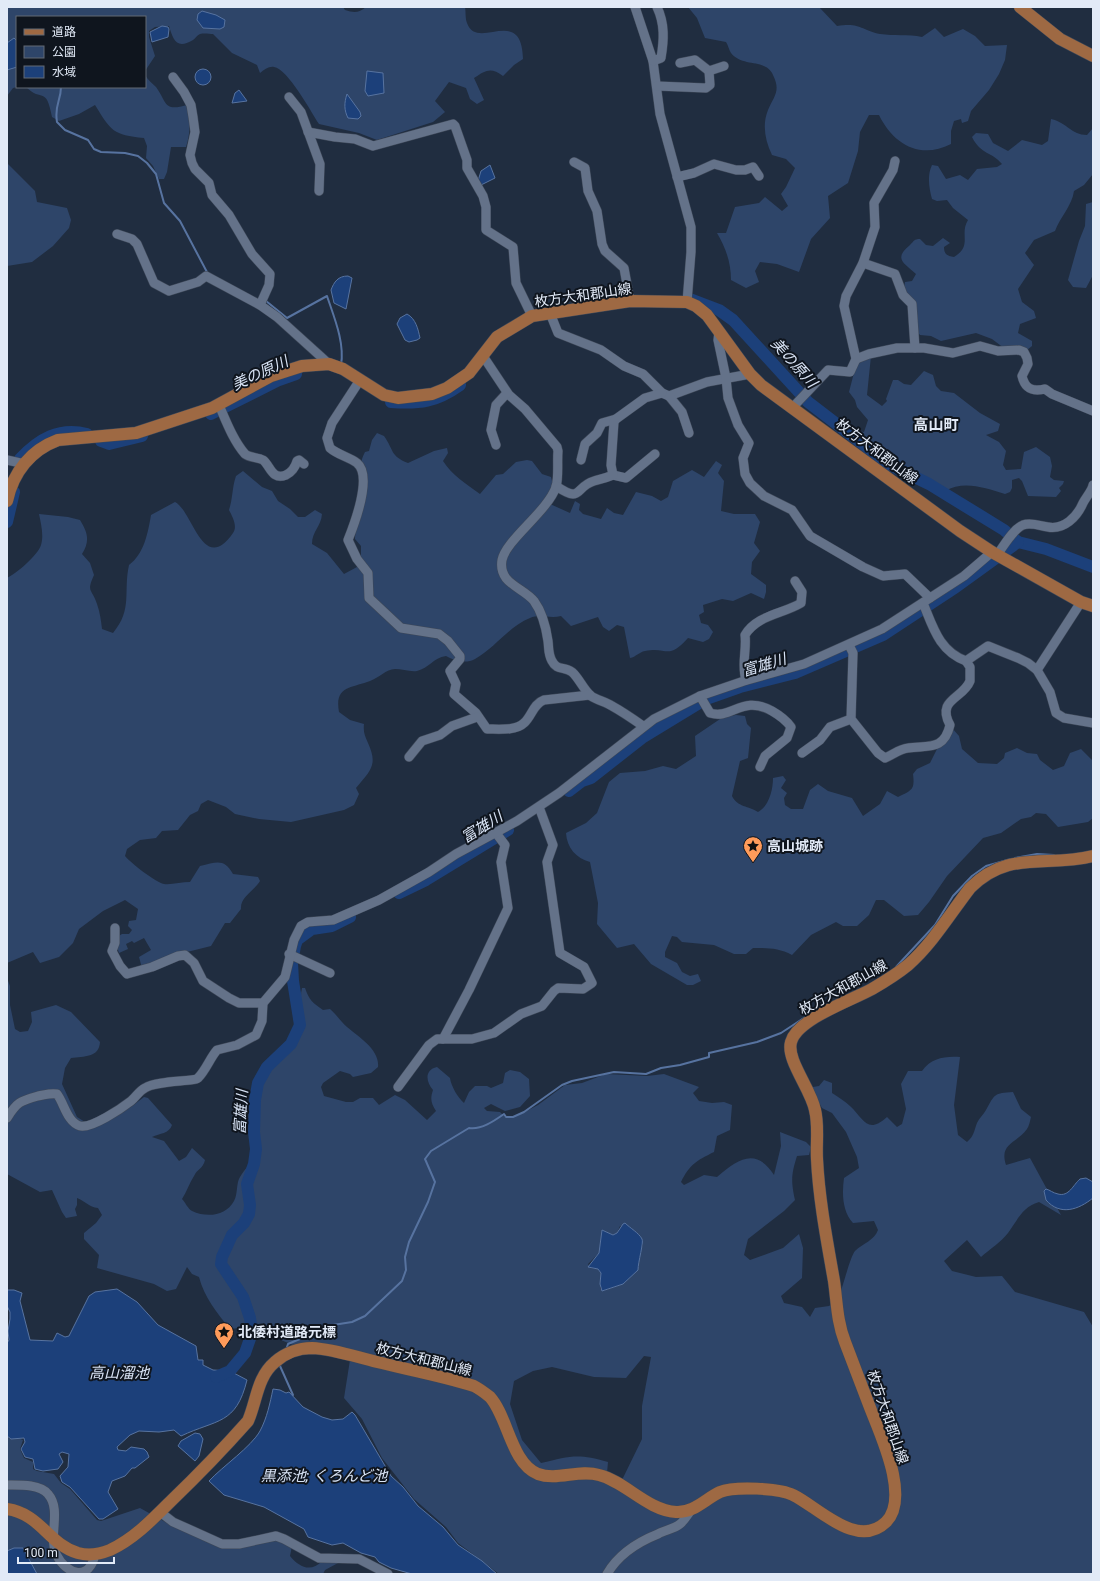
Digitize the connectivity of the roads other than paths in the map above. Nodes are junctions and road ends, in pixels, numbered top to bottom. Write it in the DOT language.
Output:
graph roads {
  1 [pos="635,7"];
  2 [pos="657,7"];
  3 [pos="1020,7"];
  4 [pos="1093,56"];
  5 [pos="653,61"];
  6 [pos="680,63"];
  7 [pos="724,66"];
  8 [pos="709,72"];
  9 [pos="173,77"];
  10 [pos="657,86"];
  11 [pos="289,97"];
  12 [pos="308,132"];
  13 [pos="895,161"];
  14 [pos="574,162"];
  15 [pos="759,176"];
  16 [pos="677,177"];
  17 [pos="319,191"];
  18 [pos="117,234"];
  19 [pos="863,263"];
  20 [pos="688,298"];
  21 [pos="630,301"];
  22 [pos="260,304"];
  23 [pos="550,313"];
  24 [pos="532,316"];
  25 [pos="719,331"];
  26 [pos="915,348"];
  27 [pos="483,356"];
  28 [pos="856,359"];
  29 [pos="329,364"];
  30 [pos="750,374"];
  31 [pos="726,378"];
  32 [pos="360,380"];
  33 [pos="507,393"];
  34 [pos="666,395"];
  35 [pos="796,404"];
  36 [pos="219,405"];
  37 [pos="1093,411"];
  38 [pos="616,419"];
  39 [pos="689,433"];
  40 [pos="496,445"];
  41 [pos="656,454"];
  42 [pos="7,460"];
  43 [pos="581,460"];
  44 [pos="25,464"];
  45 [pos="304,464"];
  46 [pos="612,475"];
  47 [pos="1093,484"];
  48 [pos="556,486"];
  49 [pos="7,500"];
  50 [pos="994,553"];
  51 [pos="795,581"];
  52 [pos="926,600"];
  53 [pos="1081,602"];
  54 [pos="1093,606"];
  55 [pos="849,645"];
  56 [pos="966,661"];
  57 [pos="1036,670"];
  58 [pos="746,680"];
  59 [pos="590,695"];
  60 [pos="700,696"];
  61 [pos="477,717"];
  62 [pos="851,719"];
  63 [pos="1093,723"];
  64 [pos="643,726"];
  65 [pos="802,753"];
  66 [pos="409,757"];
  67 [pos="760,767"];
  68 [pos="539,807"];
  69 [pos="499,836"];
  70 [pos="1093,856"];
  71 [pos="115,928"];
  72 [pos="289,954"];
  73 [pos="330,973"];
  74 [pos="263,1003"];
  75 [pos="443,1039"];
  76 [pos="398,1087"];
  77 [pos="7,1118"];
  78 [pos="7,1485"];
  79 [pos="7,1509"];
  80 [pos="692,1509"];
  81 [pos="160,1512"];
  82 [pos="53,1538"];
  83 [pos="95,1554"];
  84 [pos="388,1574"];
  85 [pos="607,1574"];
  1 -- 5 [label="street"];
  2 -- 5 [label="street"];
  3 -- 4 [label="main road"];
  5 -- 10 [label="street"];
  6 -- 8 [label="street"];
  7 -- 8 [label="street"];
  8 -- 10 [label="street"];
  9 -- 22 [label="street"];
  10 -- 16 [label="street"];
  11 -- 12 [label="street"];
  12 -- 17 [label="street"];
  12 -- 24 [label="street"];
  13 -- 19 [label="street"];
  14 -- 21 [label="street"];
  15 -- 16 [label="street"];
  16 -- 20 [label="street"];
  18 -- 22 [label="street"];
  19 -- 26 [label="street"];
  19 -- 28 [label="street"];
  20 -- 21 [label="main road, 枚方大和郡山線"];
  20 -- 25 [label="main road, 枚方大和郡山線"];
  21 -- 23 [label="main road, 枚方大和郡山線"];
  22 -- 29 [label="street"];
  23 -- 24 [label="main road, 枚方大和郡山線"];
  23 -- 34 [label="street"];
  24 -- 27 [label="main road, 枚方大和郡山線"];
  25 -- 30 [label="main road, 枚方大和郡山線"];
  25 -- 31 [label="street"];
  26 -- 28 [label="street"];
  26 -- 37 [label="street"];
  27 -- 32 [label="main road, 枚方大和郡山線"];
  27 -- 33 [label="street"];
  28 -- 35 [label="street"];
  29 -- 32 [label="main road, 枚方大和郡山線"];
  29 -- 36 [label="main road, 枚方大和郡山線"];
  30 -- 31 [label="street"];
  30 -- 35 [label="main road, 枚方大和郡山線"];
  31 -- 34 [label="street"];
  31 -- 52 [label="street"];
  32 -- 61 [label="street"];
  33 -- 40 [label="street"];
  33 -- 48 [label="street"];
  34 -- 38 [label="street"];
  34 -- 39 [label="street"];
  35 -- 50 [label="main road, 枚方大和郡山線"];
  36 -- 44 [label="main road, 枚方大和郡山線"];
  36 -- 45 [label="street"];
  38 -- 43 [label="street"];
  38 -- 46 [label="street"];
  41 -- 46 [label="street"];
  42 -- 44 [label="street"];
  44 -- 49 [label="main road, 枚方大和郡山線"];
  46 -- 48 [label="street"];
  47 -- 50 [label="street"];
  48 -- 59 [label="street"];
  50 -- 52 [label="street"];
  50 -- 53 [label="main road, 枚方大和郡山線"];
  51 -- 58 [label="street"];
  52 -- 55 [label="street"];
  52 -- 56 [label="street"];
  53 -- 54 [label="main road, 枚方大和郡山線"];
  53 -- 57 [label="street"];
  55 -- 58 [label="street"];
  55 -- 62 [label="street"];
  56 -- 57 [label="street"];
  56 -- 62 [label="street"];
  57 -- 63 [label="street"];
  58 -- 60 [label="street"];
  59 -- 61 [label="street"];
  59 -- 64 [label="street"];
  60 -- 64 [label="street"];
  60 -- 67 [label="street"];
  61 -- 66 [label="street"];
  62 -- 65 [label="street"];
  64 -- 68 [label="street"];
  68 -- 69 [label="street"];
  68 -- 75 [label="street"];
  69 -- 72 [label="street"];
  69 -- 75 [label="street"];
  70 -- 80 [label="main road, 枚方大和郡山線"];
  71 -- 74 [label="street"];
  72 -- 73 [label="street"];
  72 -- 74 [label="street"];
  74 -- 77 [label="street"];
  75 -- 76 [label="street"];
  78 -- 82 [label="street"];
  79 -- 82 [label="main road, 枚方大和郡山線"];
  80 -- 81 [label="main road, 枚方大和郡山線"];
  80 -- 85 [label="street"];
  81 -- 83 [label="main road, 枚方大和郡山線"];
  81 -- 84 [label="street"];
  82 -- 83 [label="main road, 枚方大和郡山線"];
  82 -- 83 [label="street"];
}
